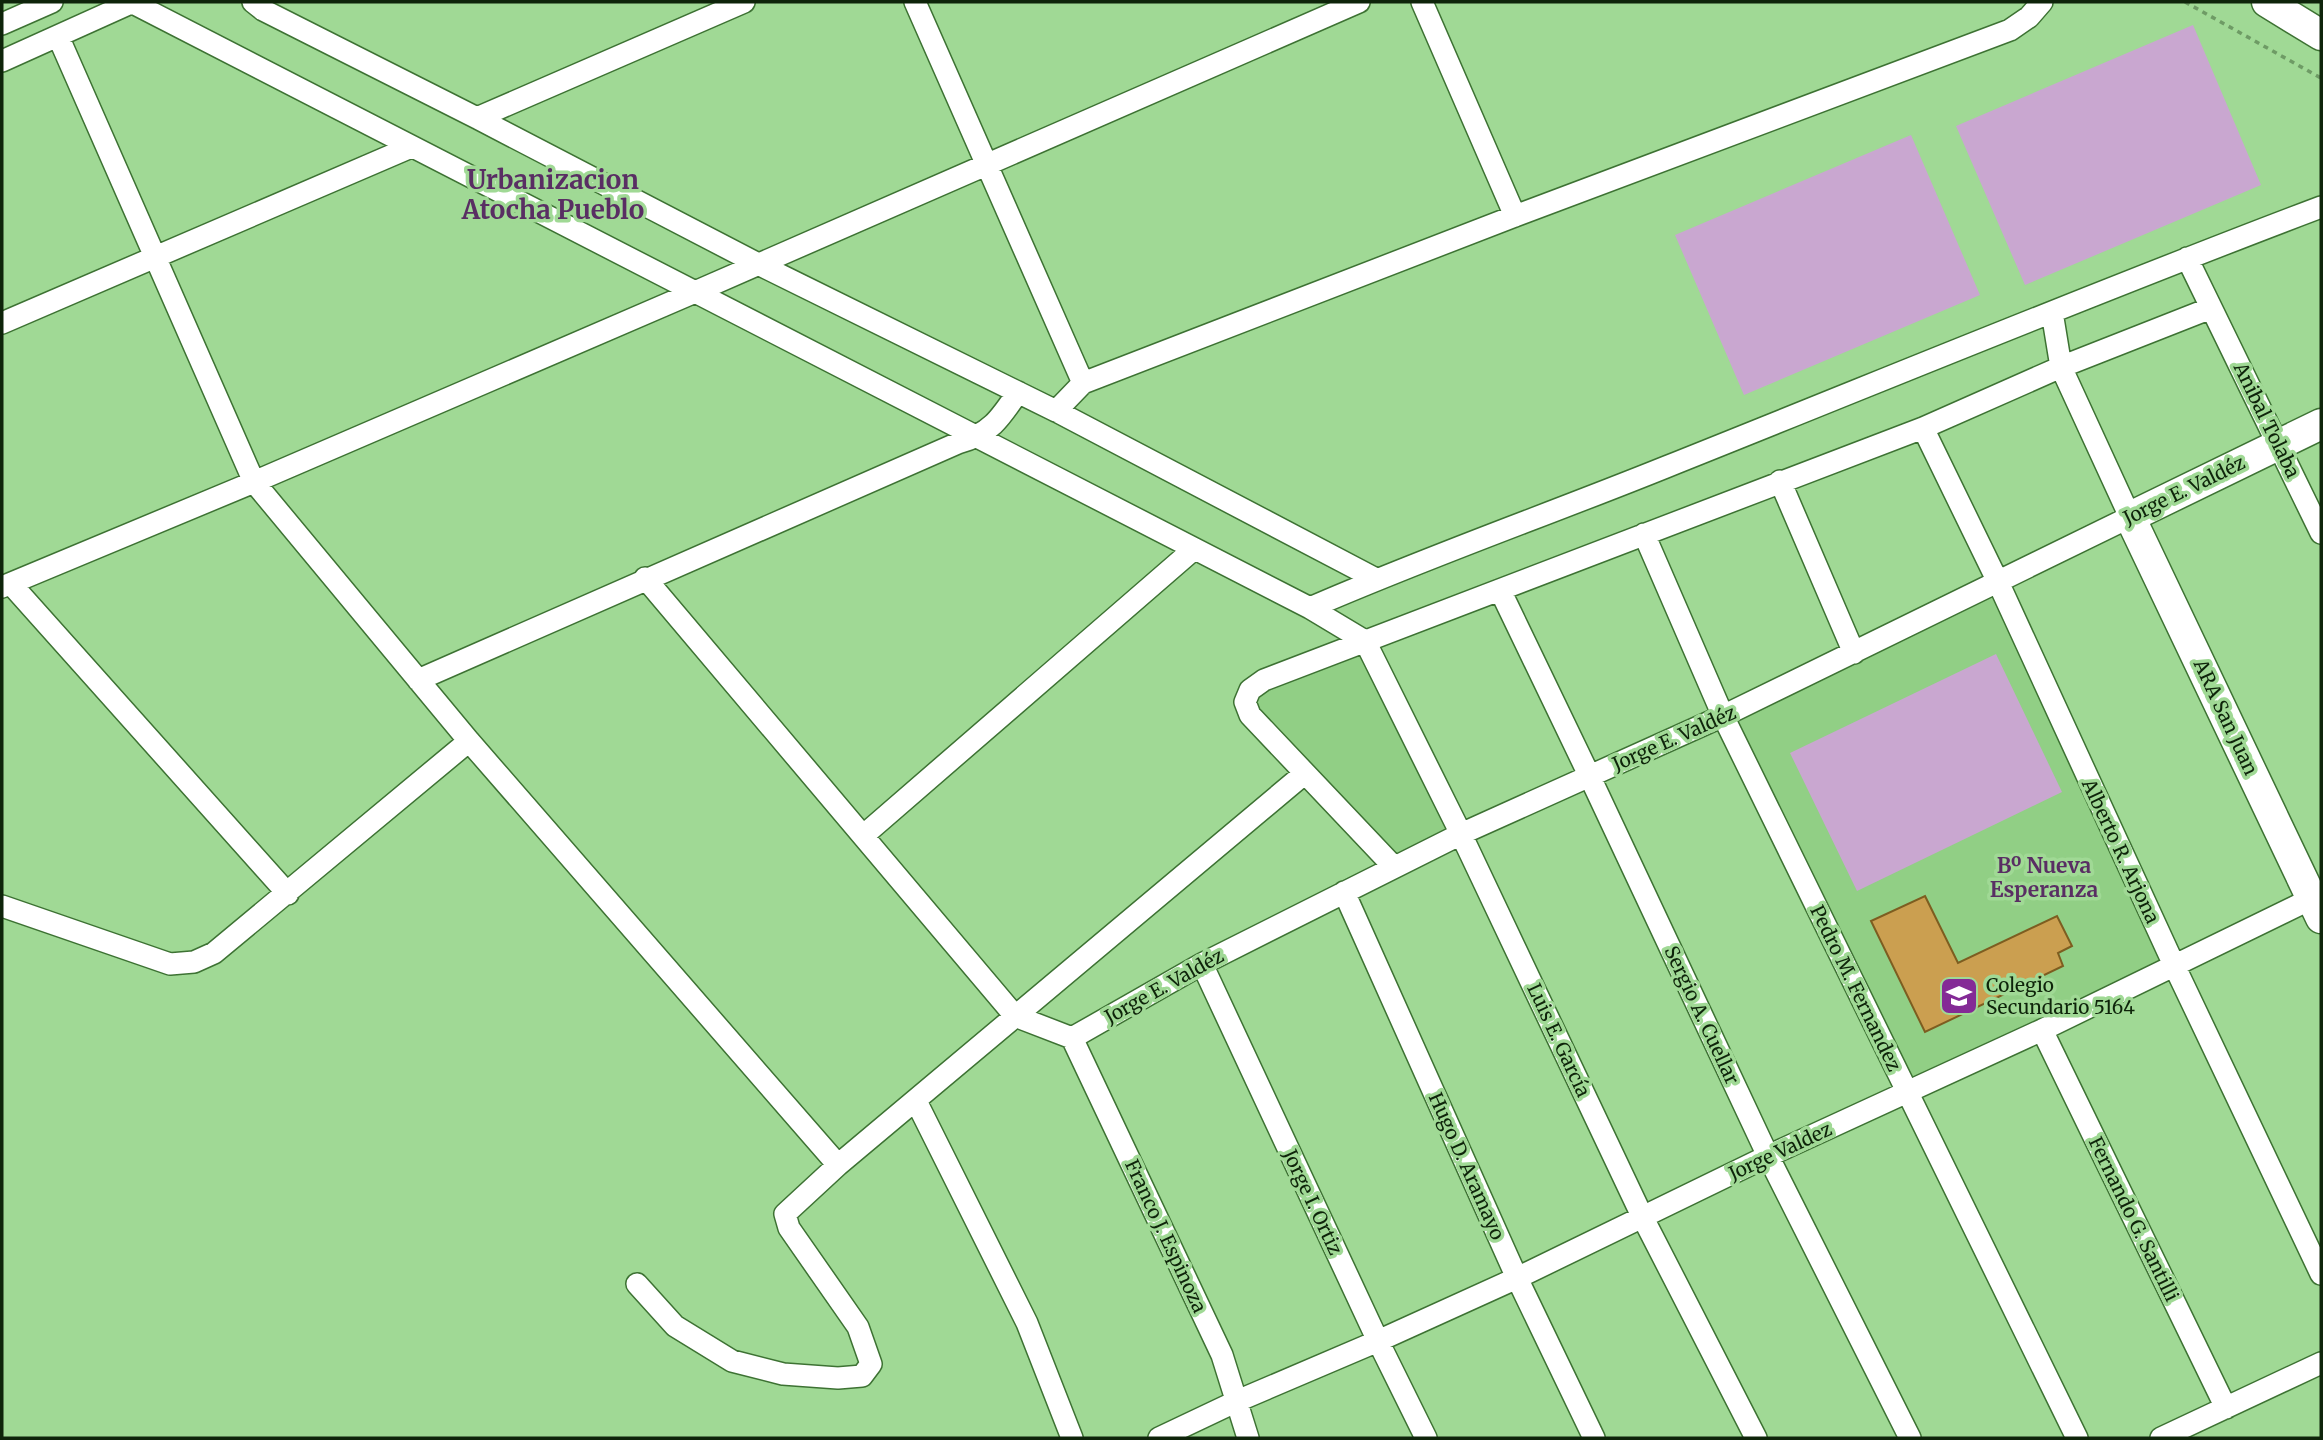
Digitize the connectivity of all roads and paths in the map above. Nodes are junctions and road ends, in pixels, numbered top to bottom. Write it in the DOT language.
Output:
graph roads {
  1 [pos="132,2"];
  2 [pos="243,2"];
  3 [pos="744,2"];
  4 [pos="915,2"];
  5 [pos="1359,2"];
  6 [pos="1422,2"];
  7 [pos="2042,2"];
  8 [pos="2185,2"];
  9 [pos="2267,2"];
  10 [pos="45,3"];
  11 [pos="258,6"];
  12 [pos="2,23"];
  13 [pos="2321,34"];
  14 [pos="58,36"];
  15 [pos="2,61"];
  16 [pos="2321,78"];
  17 [pos="477,118"];
  18 [pos="411,147"];
  19 [pos="987,166"];
  20 [pos="2321,207"];
  21 [pos="1515,216"];
  22 [pos="157,257"];
  23 [pos="2188,258"];
  24 [pos="760,265"];
  25 [pos="695,292"];
  26 [pos="2211,308"];
  27 [pos="2052,312"];
  28 [pos="2,323"];
  29 [pos="2061,366"];
  30 [pos="1083,383"];
  31 [pos="1018,392"];
  32 [pos="1056,411"];
  33 [pos="2321,424"];
  34 [pos="1923,428"];
  35 [pos="977,438"];
  36 [pos="2278,444"];
  37 [pos="1780,481"];
  38 [pos="254,482"];
  39 [pos="2130,517"];
  40 [pos="2321,533"];
  41 [pos="1644,534"];
  42 [pos="1194,550"];
  43 [pos="646,579"];
  44 [pos="1376,579"];
  45 [pos="1998,582"];
  46 [pos="6,585"];
  47 [pos="1500,590"];
  48 [pos="1310,608"];
  49 [pos="1365,641"];
  50 [pos="1854,653"];
  51 [pos="418,680"];
  52 [pos="1723,716"];
  53 [pos="469,741"];
  54 [pos="1304,774"];
  55 [pos="1589,775"];
  56 [pos="1461,834"];
  57 [pos="864,835"];
  58 [pos="1394,867"];
  59 [pos="1344,892"];
  60 [pos="288,894"];
  61 [pos="2318,903"];
  62 [pos="2,906"];
  63 [pos="1202,964"];
  64 [pos="2174,965"];
  65 [pos="1016,1016"];
  66 [pos="2042,1030"];
  67 [pos="1072,1038"];
  68 [pos="1907,1093"];
  69 [pos="916,1101"];
  70 [pos="1768,1156"];
  71 [pos="838,1165"];
  72 [pos="1642,1216"];
  73 [pos="2321,1274"];
  74 [pos="1517,1278"];
  75 [pos="637,1284"];
  76 [pos="1378,1341"];
  77 [pos="2321,1363"];
  78 [pos="1235,1402"];
  79 [pos="2226,1408"];
  80 [pos="1072,1438"];
  81 [pos="1159,1438"];
  82 [pos="1248,1438"];
  83 [pos="1426,1438"];
  84 [pos="1594,1438"];
  85 [pos="1756,1438"];
  86 [pos="1910,1438"];
  87 [pos="2077,1438"];
  88 [pos="2161,1438"];
  1 -- 14 [label="street"];
  1 -- 18 [label="street"];
  2 -- 11 [label="street"];
  3 -- 17 [label="street"];
  4 -- 19 [label="street"];
  5 -- 19 [label="street"];
  6 -- 21 [label="street"];
  7 -- 21 [label="street"];
  8 -- 16 [label="path"];
  9 -- 13 [label="street"];
  10 -- 12 [label="street"];
  11 -- 17 [label="street"];
  14 -- 15 [label="street"];
  14 -- 22 [label="street"];
  17 -- 24 [label="street"];
  18 -- 22 [label="street"];
  18 -- 25 [label="street"];
  19 -- 24 [label="street"];
  19 -- 30 [label="street"];
  20 -- 23 [label="street"];
  21 -- 30 [label="street"];
  22 -- 28 [label="street"];
  22 -- 38 [label="street"];
  23 -- 26 [label="street, Anibal Tolaba"];
  23 -- 27 [label="street"];
  24 -- 25 [label="street"];
  24 -- 31 [label="street"];
  25 -- 35 [label="street"];
  25 -- 38 [label="street"];
  26 -- 29 [label="street"];
  26 -- 36 [label="street, Anibal Tolaba"];
  27 -- 29 [label="street"];
  27 -- 44 [label="street"];
  29 -- 34 [label="street"];
  29 -- 39 [label="street"];
  30 -- 32 [label="street"];
  31 -- 32 [label="street"];
  31 -- 35 [label="street"];
  32 -- 44 [label="street"];
  33 -- 36 [label="street, Jorge E. Valdéz"];
  34 -- 37 [label="street"];
  34 -- 45 [label="street, Alberto R. Arjona"];
  35 -- 42 [label="street"];
  35 -- 43 [label="street"];
  36 -- 39 [label="street, Jorge E. Valdéz"];
  36 -- 40 [label="street, Anibal Tolaba"];
  37 -- 41 [label="street"];
  37 -- 50 [label="street"];
  38 -- 46 [label="street"];
  38 -- 51 [label="street"];
  39 -- 45 [label="street, Jorge E. Valdéz"];
  39 -- 61 [label="street, ARA San Juan"];
  41 -- 47 [label="street"];
  41 -- 52 [label="street, Pedro M. Fernandez"];
  42 -- 48 [label="street"];
  42 -- 57 [label="street"];
  43 -- 51 [label="street"];
  43 -- 57 [label="street"];
  44 -- 48 [label="street"];
  45 -- 50 [label="street, Jorge E. Valdéz"];
  45 -- 64 [label="street, Alberto R. Arjona"];
  46 -- 60 [label="street"];
  47 -- 49 [label="street"];
  47 -- 55 [label="street, Sergio A. Cuellar"];
  48 -- 49 [label="street"];
  49 -- 54 [label="street"];
  49 -- 56 [label="street, Luis E. García"];
  50 -- 52 [label="street, Jorge E. Valdéz"];
  51 -- 53 [label="street"];
  52 -- 55 [label="street, Jorge E. Valdéz"];
  52 -- 68 [label="street, Pedro M. Fernandez"];
  53 -- 60 [label="street"];
  53 -- 71 [label="street"];
  54 -- 58 [label="street"];
  54 -- 65 [label="street"];
  55 -- 56 [label="street, Jorge E. Valdéz"];
  55 -- 70 [label="street, Sergio A. Cuellar"];
  56 -- 58 [label="street, Jorge E. Valdéz"];
  56 -- 72 [label="street, Luis E. García"];
  57 -- 65 [label="street"];
  58 -- 59 [label="street, Jorge E. Valdéz"];
  59 -- 63 [label="street, Jorge E. Valdéz"];
  59 -- 74 [label="street, Hugo D. Aramayo"];
  60 -- 62 [label="street"];
  61 -- 64 [label="street, Jorge Valdez"];
  63 -- 67 [label="street, Jorge E. Valdéz"];
  63 -- 76 [label="street, Jorge I. Ortiz"];
  64 -- 66 [label="street, Jorge Valdez"];
  64 -- 73 [label="street, Alberto R. Arjona"];
  65 -- 67 [label="street"];
  65 -- 69 [label="street"];
  66 -- 68 [label="street, Jorge Valdez"];
  66 -- 79 [label="street, Fernando G. Santilli"];
  67 -- 78 [label="street, Franco J. Espinoza"];
  68 -- 70 [label="street, Jorge Valdez"];
  68 -- 87 [label="street, Pedro M. Fernandez"];
  69 -- 71 [label="street"];
  69 -- 80 [label="street"];
  70 -- 72 [label="street, Jorge Valdez"];
  70 -- 86 [label="street, Sergio A. Cuellar"];
  71 -- 75 [label="street"];
  72 -- 74 [label="street, Jorge Valdez"];
  72 -- 85 [label="street, Luis E. García"];
  74 -- 76 [label="street, Jorge Valdez"];
  74 -- 84 [label="street, Hugo D. Aramayo"];
  76 -- 78 [label="street, Jorge Valdez"];
  76 -- 83 [label="street, Jorge I. Ortiz"];
  77 -- 79 [label="street"];
  78 -- 81 [label="street, Jorge Valdez"];
  78 -- 82 [label="street, Franco J. Espinoza"];
  79 -- 88 [label="street"];
}
